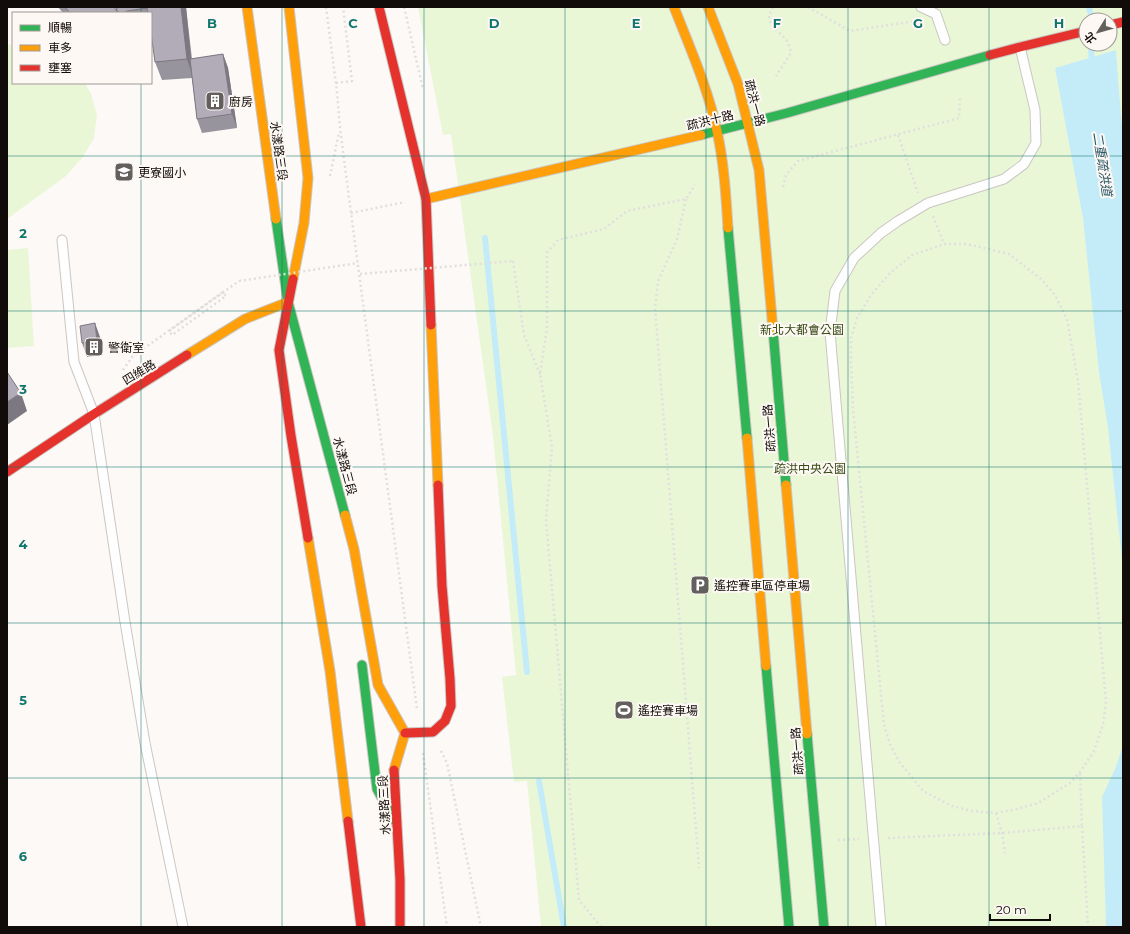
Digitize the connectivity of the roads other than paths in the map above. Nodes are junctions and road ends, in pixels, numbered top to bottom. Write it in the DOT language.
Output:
graph roads {
  1 [pos="247,7"];
  2 [pos="289,7"];
  3 [pos="379,7"];
  4 [pos="674,7"];
  5 [pos="708,7"];
  6 [pos="921,7"];
  7 [pos="1078,33"];
  8 [pos="945,40"];
  9 [pos="1020,47"];
  10 [pos="748,123"];
  11 [pos="717,131"];
  12 [pos="426,199"];
  13 [pos="62,240"];
  14 [pos="288,302"];
  15 [pos="94,414"];
  16 [pos="7,472"];
  17 [pos="368,627"];
  18 [pos="405,734"];
  19 [pos="397,825"];
  20 [pos="184,927"];
  21 [pos="361,927"];
  22 [pos="400,927"];
  23 [pos="789,927"];
  24 [pos="824,927"];
  25 [pos="881,927"];
  1 -- 14 [label="street, 水漾路三段"];
  2 -- 14 [label="street"];
  3 -- 12 [label="street"];
  4 -- 11 [label="street, 疏洪一路"];
  5 -- 10 [label="street, 疏洪一路"];
  6 -- 8 [label="lane"];
  7 -- 9 [label="street, 疏洪十路"];
  9 -- 10 [label="street, 疏洪十路"];
  9 -- 25 [label="lane"];
  10 -- 11 [label="street, 疏洪十路"];
  10 -- 24 [label="street, 疏洪一路"];
  11 -- 12 [label="street, 疏洪十路"];
  11 -- 23 [label="street, 疏洪一路"];
  12 -- 18 [label="street"];
  13 -- 15 [label="lane"];
  14 -- 15 [label="street, 四維路"];
  14 -- 17 [label="street, 水漾路三段"];
  14 -- 21 [label="street"];
  15 -- 16 [label="street, 四維路"];
  15 -- 20 [label="lane"];
  17 -- 18 [label="street, 水漾路三段"];
  17 -- 19 [label="street"];
  18 -- 19 [label="street, 水漾路三段"];
  19 -- 22 [label="street, 水漾路三段"];
}
